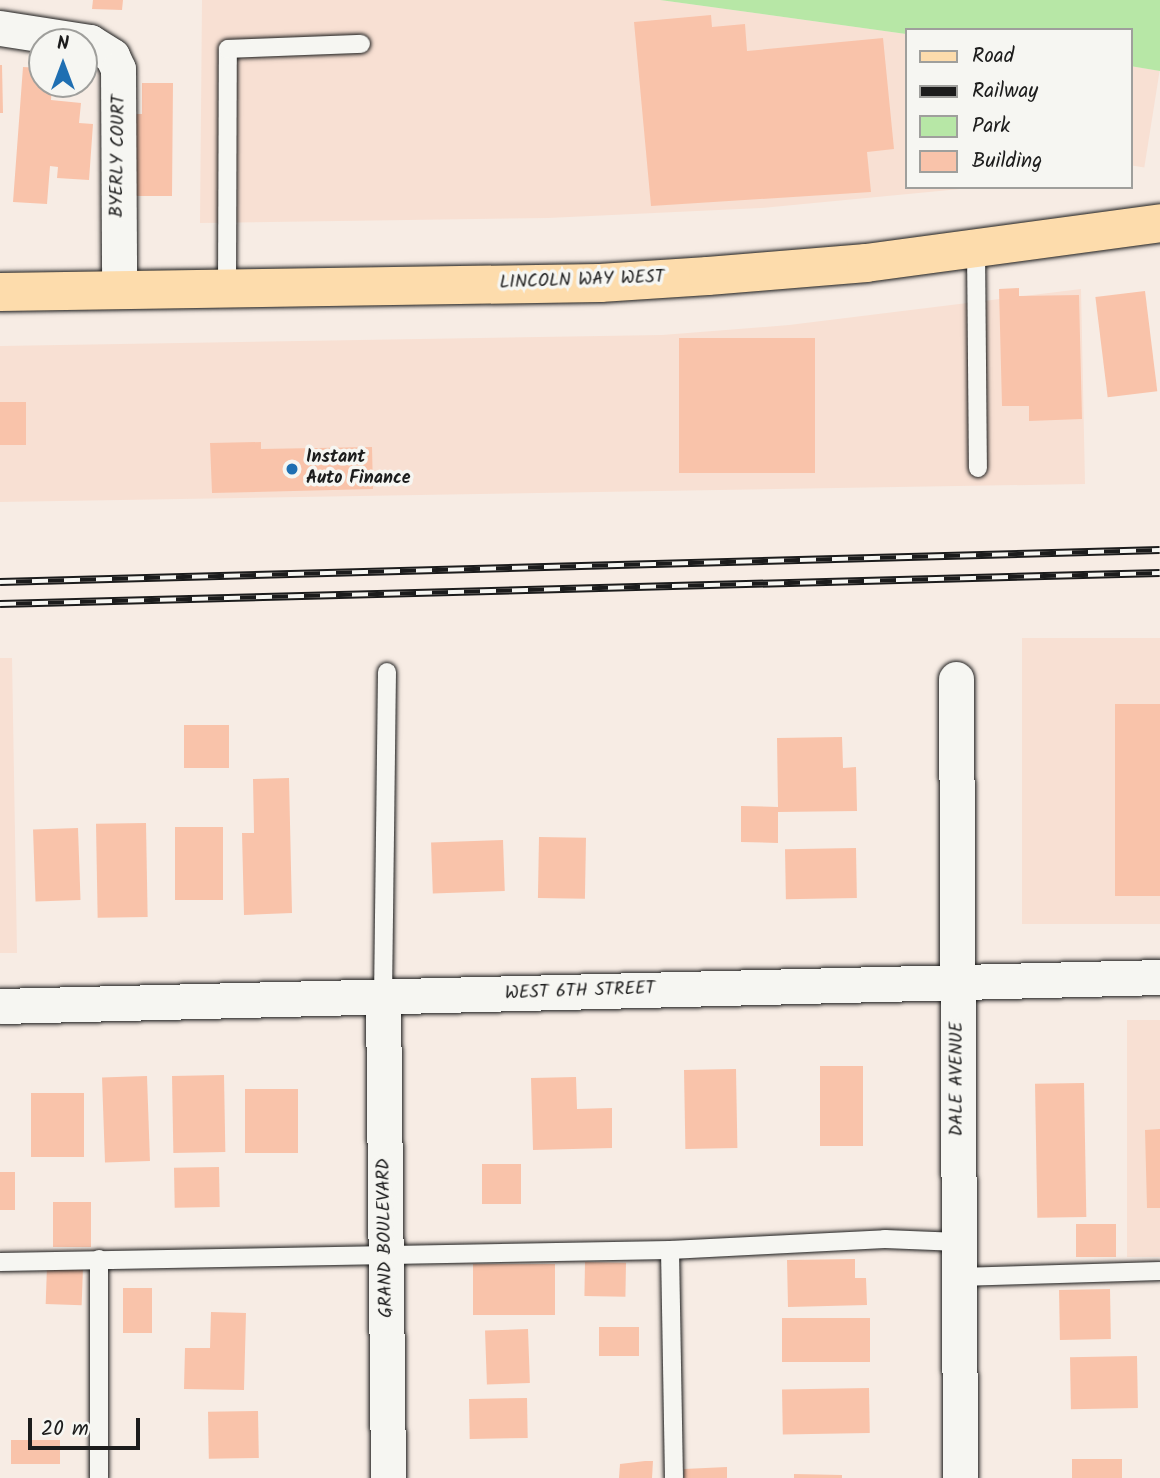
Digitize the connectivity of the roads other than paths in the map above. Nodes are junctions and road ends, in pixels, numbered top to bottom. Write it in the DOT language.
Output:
graph roads {
  1 [pos="0,28"];
  2 [pos="361,44"];
  3 [pos="1160,223"];
  4 [pos="976,248"];
  5 [pos="227,289"];
  6 [pos="118,291"];
  7 [pos="0,292"];
  8 [pos="978,468"];
  9 [pos="387,672"];
  10 [pos="956,679"];
  11 [pos="1160,976"];
  12 [pos="958,982"];
  13 [pos="383,998"];
  14 [pos="0,1006"];
  15 [pos="959,1242"];
  16 [pos="670,1250"];
  17 [pos="387,1254"];
  18 [pos="99,1259"];
  19 [pos="0,1262"];
  20 [pos="1160,1271"];
  21 [pos="959,1277"];
  22 [pos="99,1478"];
  23 [pos="388,1478"];
  24 [pos="674,1478"];
  25 [pos="960,1478"];
  1 -- 6 [label="street, BYERLY COURT"];
  2 -- 5 [label="lane"];
  3 -- 4 [label="main road, LINCOLN WAY WEST"];
  4 -- 5 [label="main road, LINCOLN WAY WEST"];
  4 -- 8 [label="lane"];
  5 -- 6 [label="main road, LINCOLN WAY WEST"];
  6 -- 7 [label="main road, LINCOLN WAY WEST"];
  9 -- 13 [label="lane"];
  10 -- 12 [label="street, DALE AVENUE"];
  11 -- 12 [label="street, WEST 6TH STREET"];
  12 -- 13 [label="street, WEST 6TH STREET"];
  12 -- 15 [label="street, DALE AVENUE"];
  13 -- 14 [label="street, WEST 6TH STREET"];
  13 -- 17 [label="street, GRAND BOULEVARD"];
  15 -- 16 [label="lane"];
  15 -- 21 [label="street, DALE AVENUE"];
  16 -- 17 [label="lane"];
  16 -- 24 [label="lane"];
  17 -- 18 [label="lane"];
  17 -- 23 [label="street, GRAND BOULEVARD"];
  18 -- 19 [label="lane"];
  18 -- 22 [label="lane"];
  20 -- 21 [label="lane"];
  21 -- 25 [label="street, DALE AVENUE"];
}
